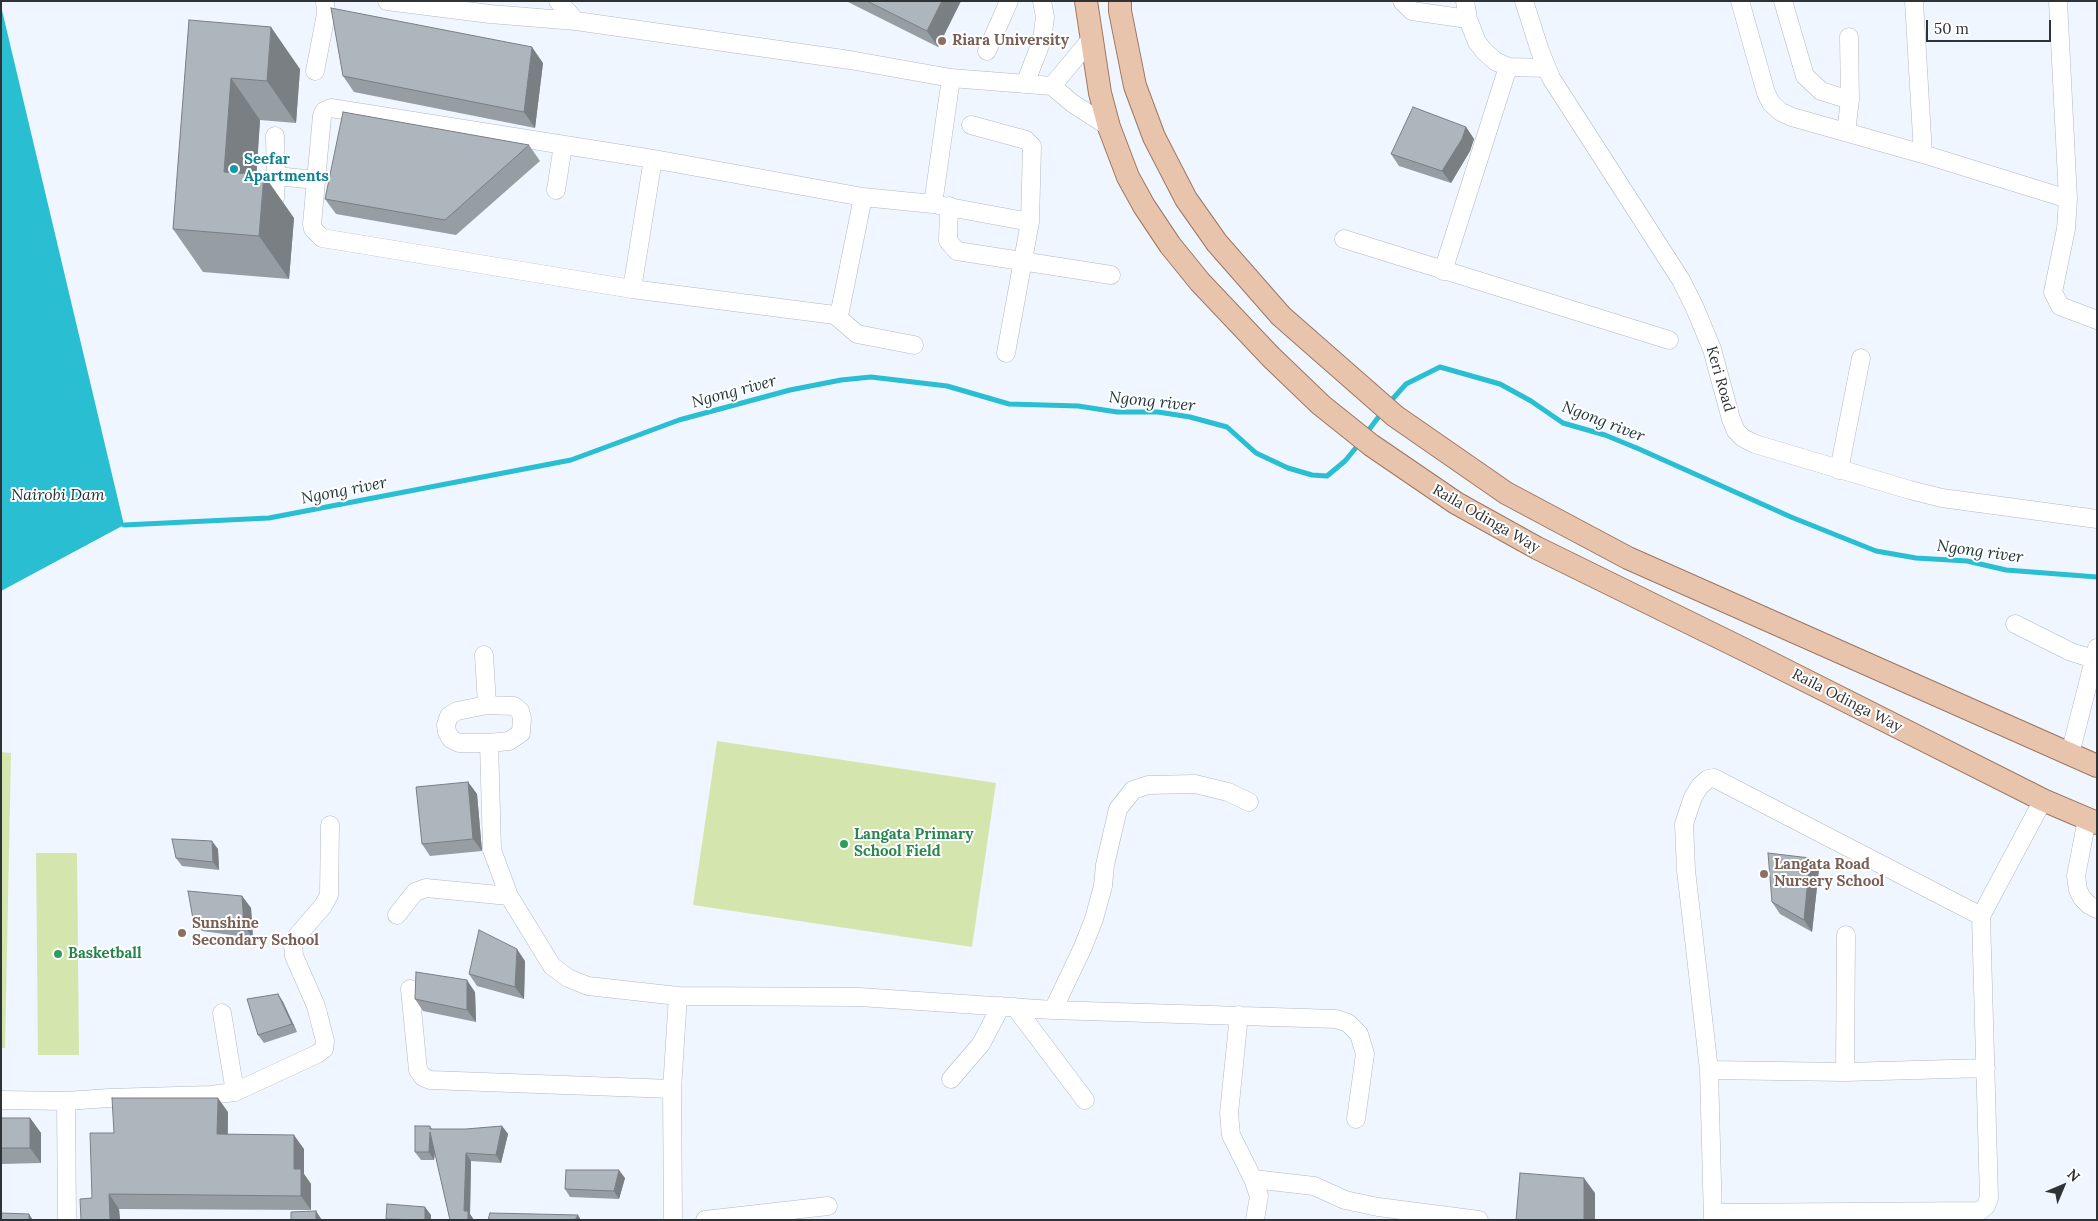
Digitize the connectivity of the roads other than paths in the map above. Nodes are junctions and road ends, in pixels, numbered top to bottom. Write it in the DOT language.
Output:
graph roads {
  1 [pos="325,1"];
  2 [pos="387,1"];
  3 [pos="558,1"];
  4 [pos="1008,1"];
  5 [pos="1042,1"];
  6 [pos="1086,1"];
  7 [pos="1120,1"];
  8 [pos="1402,1"];
  9 [pos="1465,1"];
  10 [pos="1524,1"];
  11 [pos="1740,1"];
  12 [pos="1783,1"];
  13 [pos="1914,1"];
  14 [pos="2058,1"];
  15 [pos="1468,19"];
  16 [pos="576,21"];
  17 [pos="1849,37"];
  18 [pos="1091,38"];
  19 [pos="987,51"];
  20 [pos="1508,67"];
  21 [pos="1547,68"];
  22 [pos="315,71"];
  23 [pos="951,78"];
  24 [pos="1025,84"];
  25 [pos="1052,86"];
  26 [pos="1850,100"];
  27 [pos="972,126"];
  28 [pos="1109,127"];
  29 [pos="1846,132"];
  30 [pos="275,136"];
  31 [pos="563,145"];
  32 [pos="1923,154"];
  33 [pos="653,160"];
  34 [pos="276,176"];
  35 [pos="316,180"];
  36 [pos="556,190"];
  37 [pos="863,197"];
  38 [pos="275,198"];
  39 [pos="2068,199"];
  40 [pos="941,205"];
  41 [pos="1030,222"];
  42 [pos="1344,239"];
  43 [pos="1022,262"];
  44 [pos="1442,271"];
  45 [pos="1111,275"];
  46 [pos="632,289"];
  47 [pos="835,315"];
  48 [pos="2097,320"];
  49 [pos="1669,340"];
  50 [pos="914,345"];
  51 [pos="1006,353"];
  52 [pos="1861,358"];
  53 [pos="1840,470"];
  54 [pos="2097,519"];
  55 [pos="1765,619"];
  56 [pos="2015,624"];
  57 [pos="1751,653"];
  58 [pos="2096,653"];
  59 [pos="484,654"];
  60 [pos="487,705"];
  61 [pos="490,743"];
  62 [pos="2070,754"];
  63 [pos="2097,766"];
  64 [pos="2043,800"];
  65 [pos="1249,802"];
  66 [pos="2092,821"];
  67 [pos="330,824"];
  68 [pos="509,896"];
  69 [pos="2097,909"];
  70 [pos="397,915"];
  71 [pos="1981,916"];
  72 [pos="1846,935"];
  73 [pos="410,989"];
  74 [pos="678,996"];
  75 [pos="1008,1007"];
  76 [pos="1053,1010"];
  77 [pos="222,1013"];
  78 [pos="1239,1015"];
  79 [pos="1986,1068"];
  80 [pos="1709,1070"];
  81 [pos="1845,1072"];
  82 [pos="951,1079"];
  83 [pos="672,1089"];
  84 [pos="235,1092"];
  85 [pos="1,1100"];
  86 [pos="1085,1100"];
  87 [pos="66,1101"];
  88 [pos="1356,1118"];
  89 [pos="1253,1179"];
  90 [pos="828,1206"];
  91 [pos="1713,1217"];
  92 [pos="67,1220"];
  93 [pos="673,1220"];
  94 [pos="705,1220"];
  95 [pos="1255,1220"];
  96 [pos="1479,1220"];
  1 -- 22 [label="street"];
  2 -- 16 [label="street"];
  3 -- 16 [label="street"];
  4 -- 19 [label="street"];
  5 -- 24 [label="street"];
  6 -- 18 [label="main road, Raila Odinga Way"];
  7 -- 55 [label="main road"];
  8 -- 15 [label="street"];
  9 -- 15 [label="street"];
  10 -- 21 [label="street, Keri Road"];
  11 -- 29 [label="street"];
  12 -- 26 [label="street"];
  13 -- 32 [label="street"];
  14 -- 39 [label="street"];
  15 -- 20 [label="street"];
  16 -- 23 [label="street"];
  17 -- 26 [label="street"];
  18 -- 25 [label="street"];
  18 -- 28 [label="main road, Raila Odinga Way"];
  20 -- 21 [label="street"];
  20 -- 44 [label="street"];
  21 -- 53 [label="street, Keri Road"];
  23 -- 24 [label="street"];
  23 -- 40 [label="street"];
  24 -- 25 [label="street"];
  25 -- 28 [label="street"];
  26 -- 29 [label="street"];
  27 -- 41 [label="street"];
  28 -- 57 [label="main road, Raila Odinga Way"];
  29 -- 32 [label="street"];
  30 -- 34 [label="street"];
  31 -- 33 [label="street"];
  31 -- 35 [label="street"];
  31 -- 36 [label="street"];
  32 -- 39 [label="street"];
  33 -- 37 [label="street"];
  33 -- 46 [label="street"];
  34 -- 35 [label="street"];
  34 -- 38 [label="street"];
  35 -- 46 [label="street"];
  37 -- 40 [label="street"];
  37 -- 47 [label="street"];
  39 -- 48 [label="street"];
  40 -- 41 [label="street"];
  40 -- 43 [label="street"];
  41 -- 43 [label="street"];
  42 -- 44 [label="street"];
  43 -- 45 [label="street"];
  43 -- 51 [label="street"];
  44 -- 49 [label="street"];
  46 -- 47 [label="street"];
  47 -- 50 [label="street"];
  52 -- 53 [label="street"];
  53 -- 54 [label="street, Keri Road"];
  55 -- 57 [label="main road"];
  55 -- 62 [label="main road"];
  56 -- 58 [label="street"];
  57 -- 64 [label="main road, Raila Odinga Way"];
  58 -- 62 [label="street"];
  59 -- 60 [label="street"];
  60 -- 61 [label="street"];
  60 -- 61 [label="street"];
  61 -- 68 [label="street"];
  62 -- 63 [label="main road"];
  64 -- 66 [label="main road, Raila Odinga Way"];
  64 -- 71 [label="street"];
  65 -- 76 [label="street"];
  66 -- 69 [label="street"];
  67 -- 84 [label="street"];
  68 -- 70 [label="street"];
  68 -- 74 [label="street"];
  71 -- 79 [label="street"];
  71 -- 80 [label="street"];
  72 -- 81 [label="street"];
  73 -- 83 [label="street"];
  74 -- 75 [label="street"];
  74 -- 83 [label="street"];
  75 -- 76 [label="street"];
  75 -- 82 [label="street"];
  75 -- 86 [label="street"];
  76 -- 78 [label="street"];
  77 -- 84 [label="street"];
  78 -- 88 [label="street"];
  78 -- 89 [label="street"];
  79 -- 81 [label="street"];
  79 -- 91 [label="street"];
  80 -- 81 [label="street"];
  80 -- 91 [label="street"];
  83 -- 93 [label="street"];
  84 -- 87 [label="street"];
  85 -- 87 [label="street"];
  87 -- 92 [label="street"];
  89 -- 95 [label="street"];
  89 -- 96 [label="street"];
  90 -- 94 [label="street"];
}
